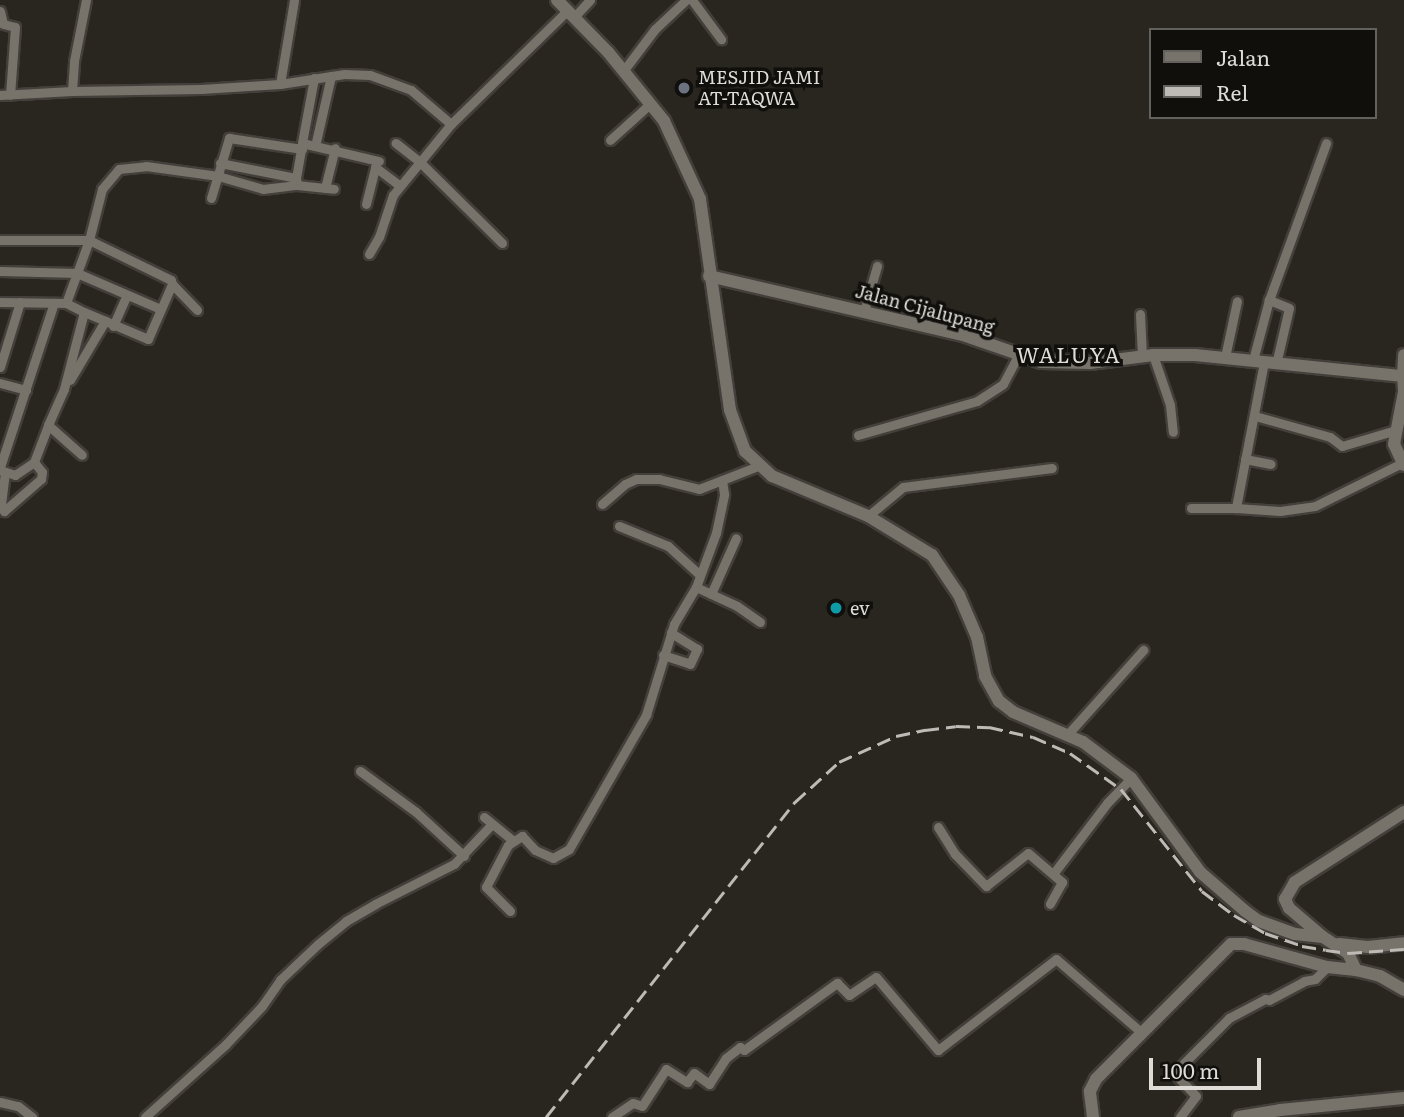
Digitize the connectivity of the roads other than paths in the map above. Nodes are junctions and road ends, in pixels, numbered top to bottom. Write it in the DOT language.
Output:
graph roads {
  1 [pos="86,0"];
  2 [pos="294,0"];
  3 [pos="557,0"];
  4 [pos="590,0"];
  5 [pos="686,0"];
  6 [pos="692,0"];
  7 [pos="0,11"];
  8 [pos="572,13"];
  9 [pos="721,40"];
  10 [pos="624,71"];
  11 [pos="331,76"];
  12 [pos="314,78"];
  13 [pos="280,84"];
  14 [pos="72,90"];
  15 [pos="5,95"];
  16 [pos="651,103"];
  17 [pos="451,124"];
  18 [pos="610,140"];
  19 [pos="396,143"];
  20 [pos="1326,143"];
  21 [pos="302,146"];
  22 [pos="315,146"];
  23 [pos="335,148"];
  24 [pos="379,161"];
  25 [pos="420,162"];
  26 [pos="220,163"];
  27 [pos="218,176"];
  28 [pos="297,181"];
  29 [pos="400,186"];
  30 [pos="211,198"];
  31 [pos="366,204"];
  32 [pos="0,240"];
  33 [pos="89,240"];
  34 [pos="502,243"];
  35 [pos="369,254"];
  36 [pos="877,266"];
  37 [pos="0,271"];
  38 [pos="78,273"];
  39 [pos="709,276"];
  40 [pos="172,284"];
  41 [pos="127,295"];
  42 [pos="1269,300"];
  43 [pos="1237,301"];
  44 [pos="0,302"];
  45 [pos="20,302"];
  46 [pos="54,303"];
  47 [pos="66,303"];
  48 [pos="160,309"];
  49 [pos="197,310"];
  50 [pos="864,311"];
  51 [pos="85,312"];
  52 [pos="1140,314"];
  53 [pos="109,323"];
  54 [pos="1019,354"];
  55 [pos="1147,355"];
  56 [pos="1404,355"];
  57 [pos="1225,357"];
  58 [pos="1264,362"];
  59 [pos="0,367"];
  60 [pos="1403,376"];
  61 [pos="0,383"];
  62 [pos="64,389"];
  63 [pos="26,390"];
  64 [pos="1403,405"];
  65 [pos="1255,416"];
  66 [pos="48,425"];
  67 [pos="1396,430"];
  68 [pos="1173,432"];
  69 [pos="858,435"];
  70 [pos="82,455"];
  71 [pos="1245,459"];
  72 [pos="34,462"];
  73 [pos="1272,464"];
  74 [pos="1403,464"];
  75 [pos="758,466"];
  76 [pos="1052,468"];
  77 [pos="2,469"];
  78 [pos="722,480"];
  79 [pos="602,504"];
  80 [pos="1191,508"];
  81 [pos="1236,508"];
  82 [pos="868,516"];
  83 [pos="620,526"];
  84 [pos="736,538"];
  85 [pos="701,575"];
  86 [pos="696,587"];
  87 [pos="711,594"];
  88 [pos="761,622"];
  89 [pos="671,633"];
  90 [pos="1143,650"];
  91 [pos="663,654"];
  92 [pos="1068,734"];
  93 [pos="360,771"];
  94 [pos="1131,778"];
  95 [pos="1404,812"];
  96 [pos="484,817"];
  97 [pos="492,824"];
  98 [pos="937,827"];
  99 [pos="512,841"];
  100 [pos="464,856"];
  101 [pos="1053,874"];
  102 [pos="1050,904"];
  103 [pos="510,911"];
  104 [pos="1323,937"];
  105 [pos="1335,943"];
  106 [pos="1404,943"];
  107 [pos="1327,967"];
  108 [pos="1356,970"];
  109 [pos="1404,990"];
  110 [pos="1142,1033"];
  111 [pos="1404,1098"];
  112 [pos="0,1102"];
  113 [pos="32,1117"];
  114 [pos="145,1117"];
  115 [pos="612,1117"];
  116 [pos="1093,1117"];
  117 [pos="1180,1117"];
  118 [pos="1239,1117"];
  1 -- 14 [label="street"];
  2 -- 13 [label="street"];
  3 -- 8 [label="street"];
  4 -- 8 [label="street"];
  5 -- 10 [label="street"];
  6 -- 9 [label="street"];
  7 -- 15 [label="street"];
  8 -- 10 [label="street"];
  8 -- 17 [label="street"];
  10 -- 16 [label="street"];
  11 -- 12 [label="street"];
  11 -- 17 [label="street"];
  11 -- 22 [label="street"];
  12 -- 13 [label="street"];
  12 -- 21 [label="street"];
  13 -- 14 [label="street"];
  14 -- 15 [label="street"];
  16 -- 18 [label="street"];
  16 -- 39 [label="street"];
  17 -- 25 [label="street"];
  19 -- 25 [label="street"];
  20 -- 42 [label="street"];
  21 -- 22 [label="street"];
  21 -- 26 [label="street"];
  21 -- 28 [label="street"];
  22 -- 23 [label="street"];
  23 -- 24 [label="street"];
  23 -- 28 [label="street"];
  25 -- 29 [label="street"];
  25 -- 34 [label="street"];
  26 -- 27 [label="street"];
  26 -- 28 [label="street"];
  27 -- 28 [label="street"];
  27 -- 30 [label="street"];
  27 -- 33 [label="street"];
  29 -- 31 [label="street"];
  29 -- 35 [label="street"];
  32 -- 33 [label="street"];
  33 -- 38 [label="street"];
  33 -- 40 [label="street"];
  36 -- 50 [label="street"];
  37 -- 38 [label="street"];
  38 -- 41 [label="street"];
  38 -- 47 [label="street"];
  39 -- 50 [label="street, Jalan Cijalupang"];
  39 -- 75 [label="street"];
  40 -- 48 [label="street"];
  40 -- 49 [label="street"];
  41 -- 48 [label="street"];
  41 -- 53 [label="street"];
  42 -- 58 [label="street"];
  42 -- 58 [label="street"];
  43 -- 57 [label="street"];
  44 -- 45 [label="street"];
  45 -- 46 [label="street"];
  45 -- 59 [label="street"];
  46 -- 47 [label="street"];
  46 -- 63 [label="street"];
  47 -- 51 [label="street"];
  48 -- 53 [label="street"];
  50 -- 54 [label="street, Jalan Cijalupang"];
  51 -- 53 [label="street"];
  51 -- 62 [label="street"];
  52 -- 55 [label="street"];
  53 -- 62 [label="street"];
  54 -- 55 [label="street, Jalan Cijalupang"];
  54 -- 69 [label="street"];
  55 -- 57 [label="street, Jalan Cijalupang"];
  55 -- 68 [label="street"];
  56 -- 60 [label="street"];
  57 -- 58 [label="street, Jalan Cijalupang"];
  58 -- 60 [label="street, Jalan Cijalupang"];
  58 -- 65 [label="street"];
  60 -- 64 [label="street"];
  61 -- 63 [label="street"];
  62 -- 66 [label="street"];
  63 -- 77 [label="street"];
  64 -- 67 [label="street"];
  65 -- 67 [label="street"];
  65 -- 71 [label="street"];
  66 -- 70 [label="street"];
  66 -- 72 [label="street"];
  67 -- 74 [label="street"];
  71 -- 73 [label="street"];
  71 -- 81 [label="street"];
  72 -- 77 [label="street"];
  72 -- 77 [label="street"];
  74 -- 81 [label="street"];
  75 -- 78 [label="street"];
  75 -- 82 [label="street"];
  76 -- 82 [label="street"];
  78 -- 79 [label="street"];
  78 -- 85 [label="street"];
  80 -- 81 [label="street"];
  82 -- 92 [label="street"];
  83 -- 85 [label="street"];
  84 -- 87 [label="street"];
  85 -- 86 [label="street"];
  86 -- 87 [label="street"];
  86 -- 89 [label="street"];
  87 -- 88 [label="street"];
  89 -- 91 [label="street"];
  89 -- 91 [label="street"];
  90 -- 92 [label="street"];
  91 -- 99 [label="street"];
  92 -- 94 [label="street"];
  93 -- 100 [label="street"];
  94 -- 101 [label="street"];
  94 -- 104 [label="street"];
  95 -- 104 [label="street"];
  96 -- 97 [label="street"];
  97 -- 99 [label="street"];
  97 -- 100 [label="street"];
  98 -- 101 [label="street"];
  99 -- 103 [label="street"];
  100 -- 114 [label="street"];
  101 -- 102 [label="street"];
  104 -- 105 [label="street"];
  105 -- 106 [label="street"];
  105 -- 108 [label="street"];
  107 -- 108 [label="street"];
  107 -- 110 [label="street"];
  107 -- 117 [label="street"];
  108 -- 109 [label="street"];
  110 -- 115 [label="street"];
  110 -- 116 [label="street"];
  111 -- 118 [label="street"];
  112 -- 113 [label="street"];
}
